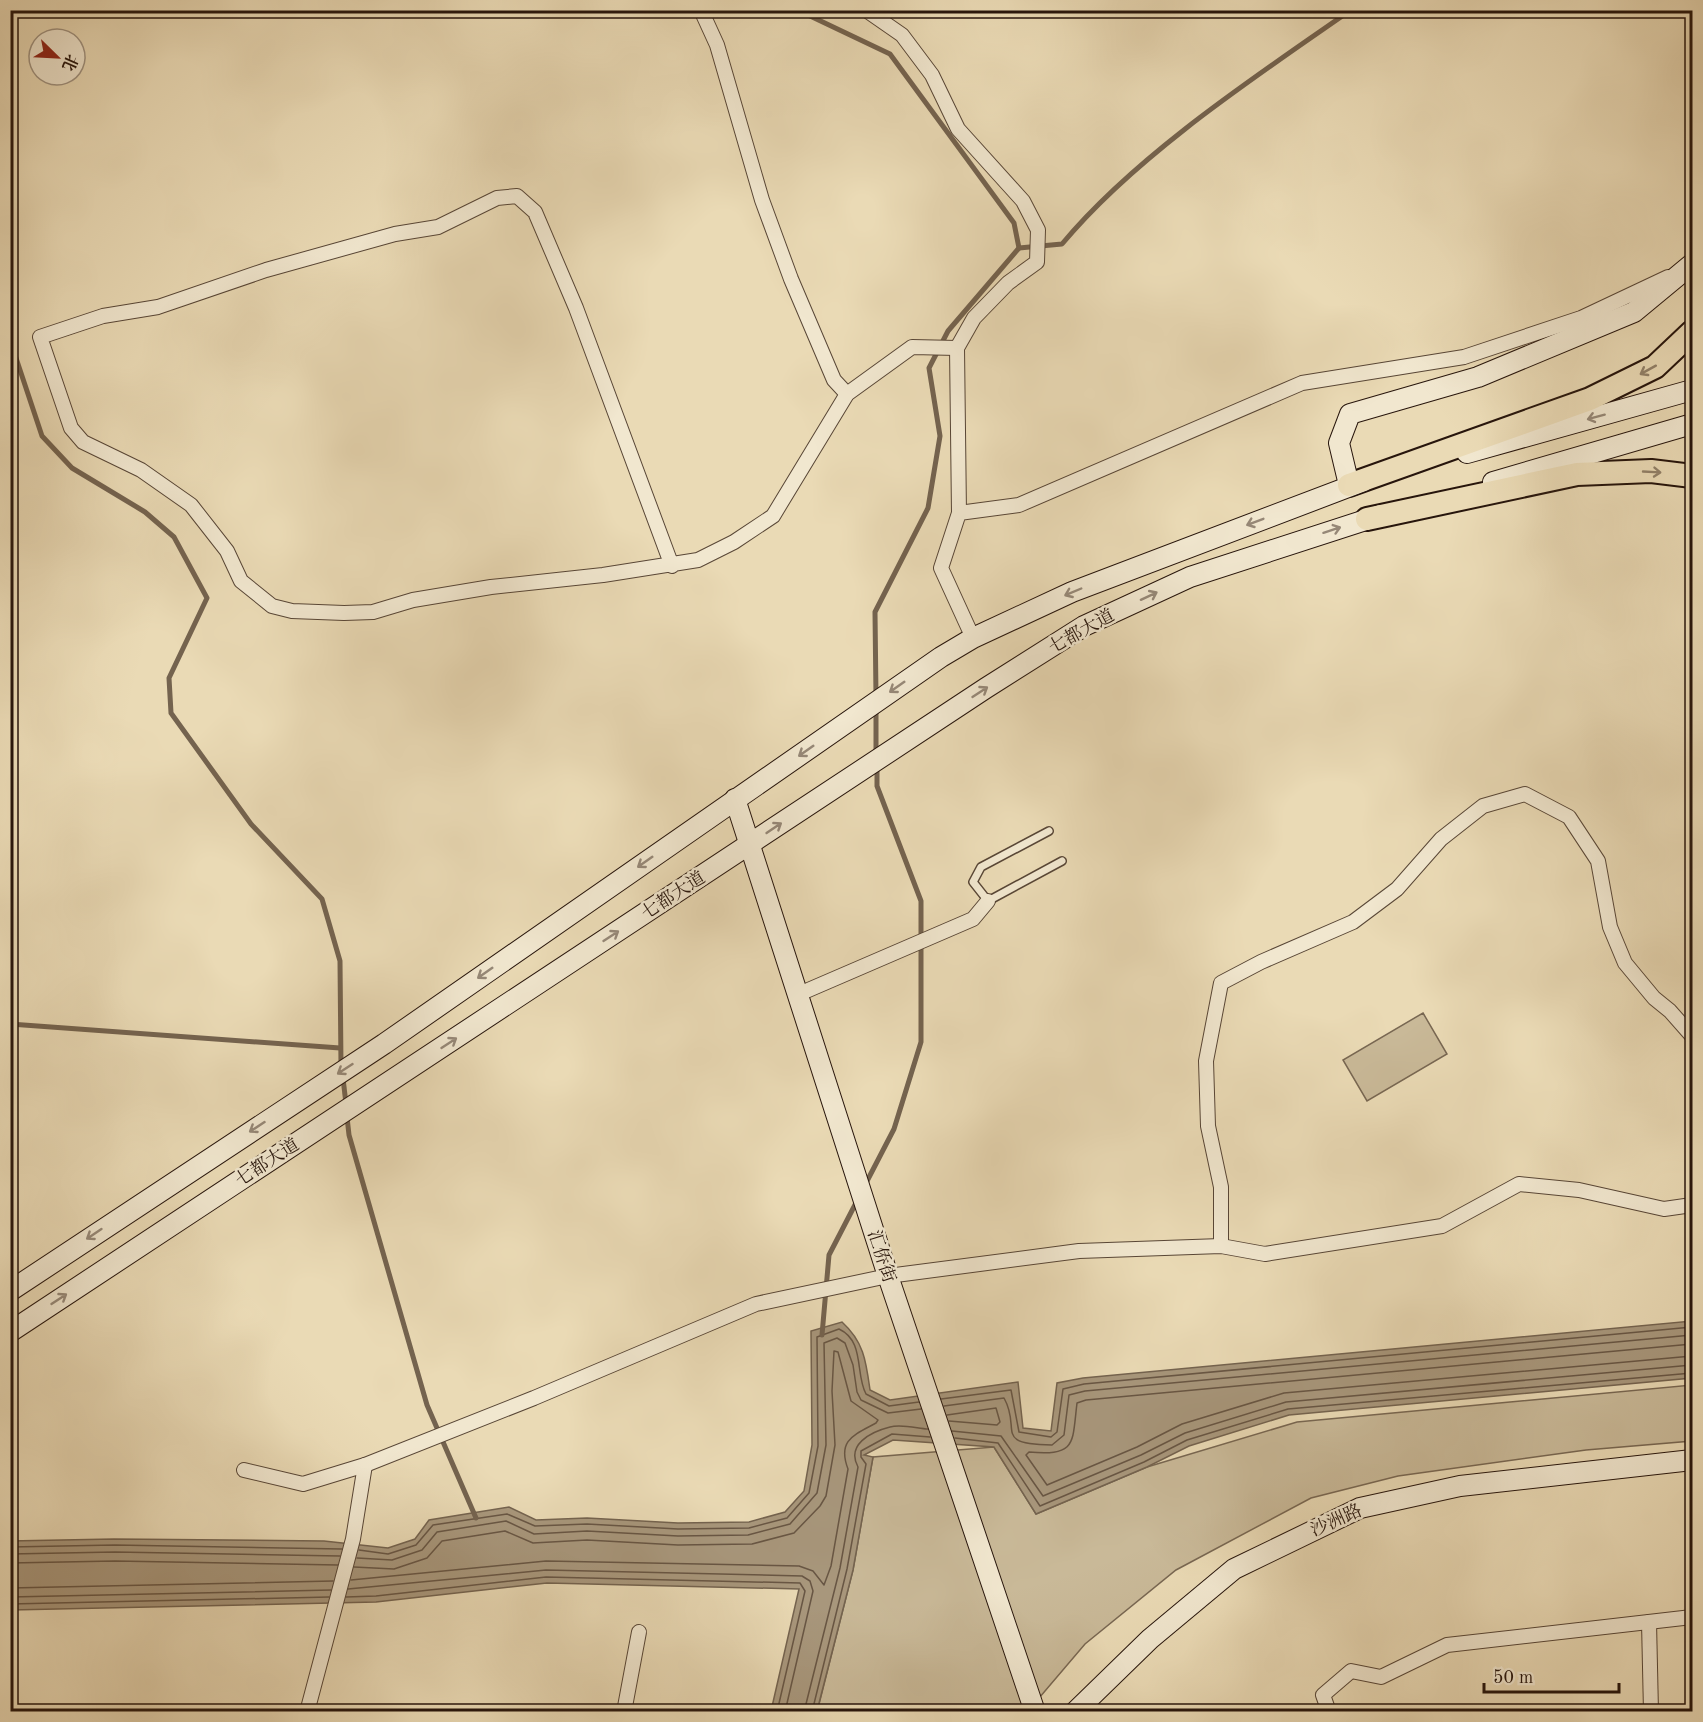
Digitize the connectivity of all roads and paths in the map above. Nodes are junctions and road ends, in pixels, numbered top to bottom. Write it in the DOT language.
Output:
graph roads {
  1 [pos="701,10"];
  2 [pos="866,10"];
  3 [pos="1689,266"];
  4 [pos="1692,332"];
  5 [pos="952,348"];
  6 [pos="1692,390"];
  7 [pos="847,394"];
  8 [pos="1692,424"];
  9 [pos="1692,476"];
  10 [pos="1349,485"];
  11 [pos="959,513"];
  12 [pos="1367,519"];
  13 [pos="672,566"];
  14 [pos="973,638"];
  15 [pos="735,800"];
  16 [pos="1049,831"];
  17 [pos="751,844"];
  18 [pos="1062,861"];
  19 [pos="988,901"];
  20 [pos="800,994"];
  21 [pos="1692,1036"];
  22 [pos="1692,1205"];
  23 [pos="1221,1246"];
  24 [pos="888,1276"];
  25 [pos="10,1291"];
  26 [pos="10,1332"];
  27 [pos="1692,1460"];
  28 [pos="365,1466"];
  29 [pos="244,1470"];
  30 [pos="1692,1617"];
  31 [pos="1649,1622"];
  32 [pos="639,1632"];
  33 [pos="307,1712"];
  34 [pos="624,1712"];
  35 [pos="1035,1712"];
  36 [pos="1075,1712"];
  37 [pos="1329,1712"];
  38 [pos="1651,1712"];
  1 -- 7 [label="street"];
  2 -- 5 [label="street"];
  3 -- 10 [label="main road"];
  3 -- 11 [label="street"];
  4 -- 10 [label="main road, one-way"];
  5 -- 7 [label="street"];
  5 -- 11 [label="street"];
  6 -- 10 [label="main road, 七都大道, one-way"];
  7 -- 13 [label="street"];
  8 -- 12 [label="main road, 七都大道"];
  12 -- 9 [label="main road, one-way"];
  10 -- 14 [label="main road, 七都大道, one-way"];
  11 -- 14 [label="street"];
  17 -- 12 [label="main road, 七都大道, one-way"];
  13 -- 13 [label="street"];
  14 -- 15 [label="main road, 七都大道, one-way"];
  15 -- 17 [label="main road, 汇侨街"];
  15 -- 25 [label="main road, 七都大道, one-way"];
  16 -- 19 [label="lane"];
  17 -- 20 [label="main road, 汇侨街"];
  26 -- 17 [label="main road, 七都大道, one-way"];
  18 -- 19 [label="lane"];
  19 -- 20 [label="street"];
  20 -- 24 [label="main road, 汇侨街"];
  21 -- 23 [label="street"];
  22 -- 23 [label="street"];
  23 -- 24 [label="street"];
  24 -- 28 [label="street"];
  24 -- 35 [label="main road, 汇侨街"];
  27 -- 36 [label="main road, 沙洲路"];
  28 -- 29 [label="street"];
  28 -- 33 [label="street"];
  30 -- 31 [label="street"];
  31 -- 37 [label="street"];
  31 -- 38 [label="street"];
  32 -- 34 [label="street"];
}
